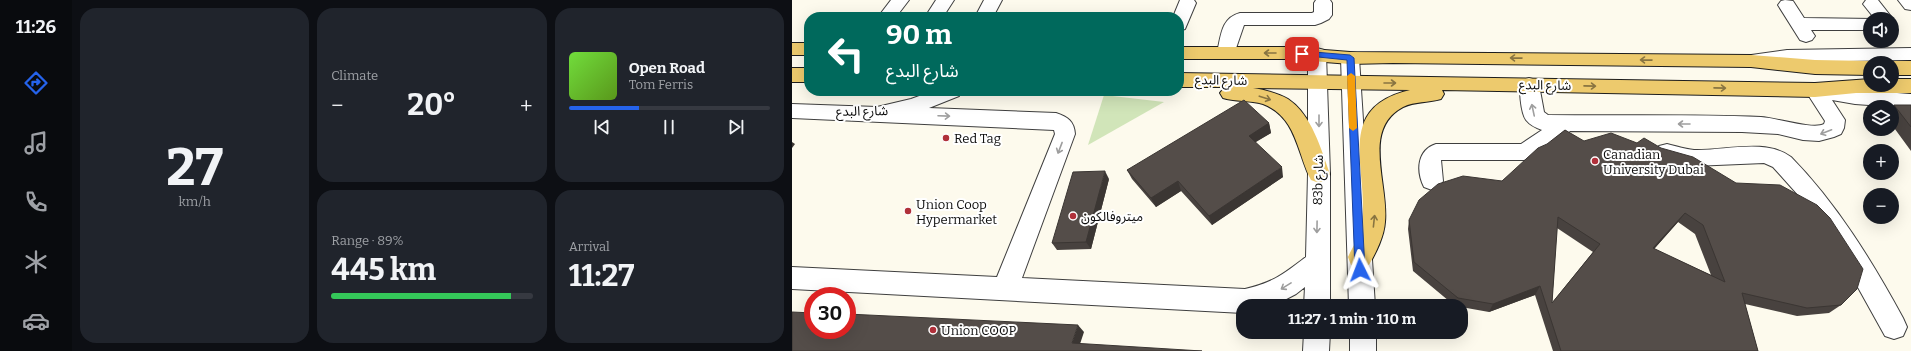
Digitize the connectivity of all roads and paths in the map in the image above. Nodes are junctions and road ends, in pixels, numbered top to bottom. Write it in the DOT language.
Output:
graph roads {
  1 [pos="900,0"];
  2 [pos="945,0"];
  3 [pos="993,0"];
  4 [pos="1907,0"];
  5 [pos="1187,3"];
  6 [pos="1323,3"];
  7 [pos="1872,4"];
  8 [pos="1787,5"];
  9 [pos="1911,5"];
  10 [pos="891,12"];
  11 [pos="937,12"];
  12 [pos="987,12"];
  13 [pos="1184,12"];
  14 [pos="1880,12"];
  15 [pos="1805,24"];
  16 [pos="1863,24"];
  17 [pos="792,49"];
  18 [pos="804,49"];
  19 [pos="1184,52"];
  20 [pos="1233,53"];
  21 [pos="1317,54"];
  22 [pos="1911,54"];
  23 [pos="1824,55"];
  24 [pos="1350,58"];
  25 [pos="1751,62"];
  26 [pos="1863,68"];
  27 [pos="1899,68"];
  28 [pos="1911,68"];
  29 [pos="792,75"];
  30 [pos="804,76"];
  31 [pos="1184,80"];
  32 [pos="1319,82"];
  33 [pos="1351,83"];
  34 [pos="1498,84"];
  35 [pos="1529,84"];
  36 [pos="1911,86"];
  37 [pos="1815,90"];
  38 [pos="1184,91"];
  39 [pos="940,96"];
  40 [pos="1911,101"];
  41 [pos="792,111"];
  42 [pos="878,114"];
  43 [pos="1565,124"];
  44 [pos="1617,124"];
  45 [pos="1319,174"];
  46 [pos="1432,181"];
  47 [pos="1360,257"];
  48 [pos="1317,262"];
  49 [pos="792,278"];
  50 [pos="1005,289"];
  51 [pos="1261,299"];
  52 [pos="1317,299"];
  53 [pos="1362,299"];
  54 [pos="1236,302"];
  55 [pos="1894,327"];
  56 [pos="1363,339"];
  57 [pos="1363,351"];
  1 -- 10 [label="street"];
  2 -- 11 [label="street"];
  3 -- 12 [label="street"];
  4 -- 9 [label="street"];
  5 -- 13 [label="street"];
  6 -- 20 [label="street"];
  7 -- 14 [label="street"];
  8 -- 15 [label="street"];
  15 -- 16 [label="street"];
  15 -- 23 [label="street"];
  17 -- 18 [label="main road"];
  19 -- 20 [label="main road, شارع البدع"];
  21 -- 20 [label="main road, شارع البدع, one-way"];
  21 -- 24 [label="main road, شارع البدع"];
  21 -- 32 [label="street, 83b شارع"];
  22 -- 23 [label="street"];
  23 -- 25 [label="street"];
  25 -- 24 [label="main road, شارع البدع, one-way"];
  24 -- 33 [label="street"];
  25 -- 26 [label="main road, شارع البدع"];
  27 -- 28 [label="main road"];
  29 -- 30 [label="main road"];
  31 -- 32 [label="main road, شارع البدع"];
  32 -- 33 [label="main road, شارع البدع"];
  32 -- 45 [label="street, 83b شارع, one-way"];
  33 -- 34 [label="main road, شارع البدع, one-way"];
  33 -- 47 [label="street"];
  34 -- 35 [label="main road, شارع البدع"];
  47 -- 34 [label="main road, one-way"];
  35 -- 37 [label="main road, شارع البدع, one-way"];
  43 -- 35 [label="street, one-way"];
  36 -- 37 [label="main road, شارع البدع"];
  37 -- 40 [label="street"];
  37 -- 44 [label="street, one-way"];
  38 -- 45 [label="main road, one-way"];
  39 -- 42 [label="street, شارع البدع"];
  41 -- 42 [label="street, شارع البدع"];
  42 -- 50 [label="street, one-way"];
  43 -- 44 [label="street"];
  43 -- 46 [label="street"];
  44 -- 55 [label="street"];
  45 -- 48 [label="street, 83b شارع, one-way"];
  47 -- 53 [label="street"];
  48 -- 51 [label="street, one-way"];
  48 -- 52 [label="street, 83b شارع"];
  49 -- 50 [label="street"];
  50 -- 54 [label="street"];
  56 -- 57 [label="street"];
}
